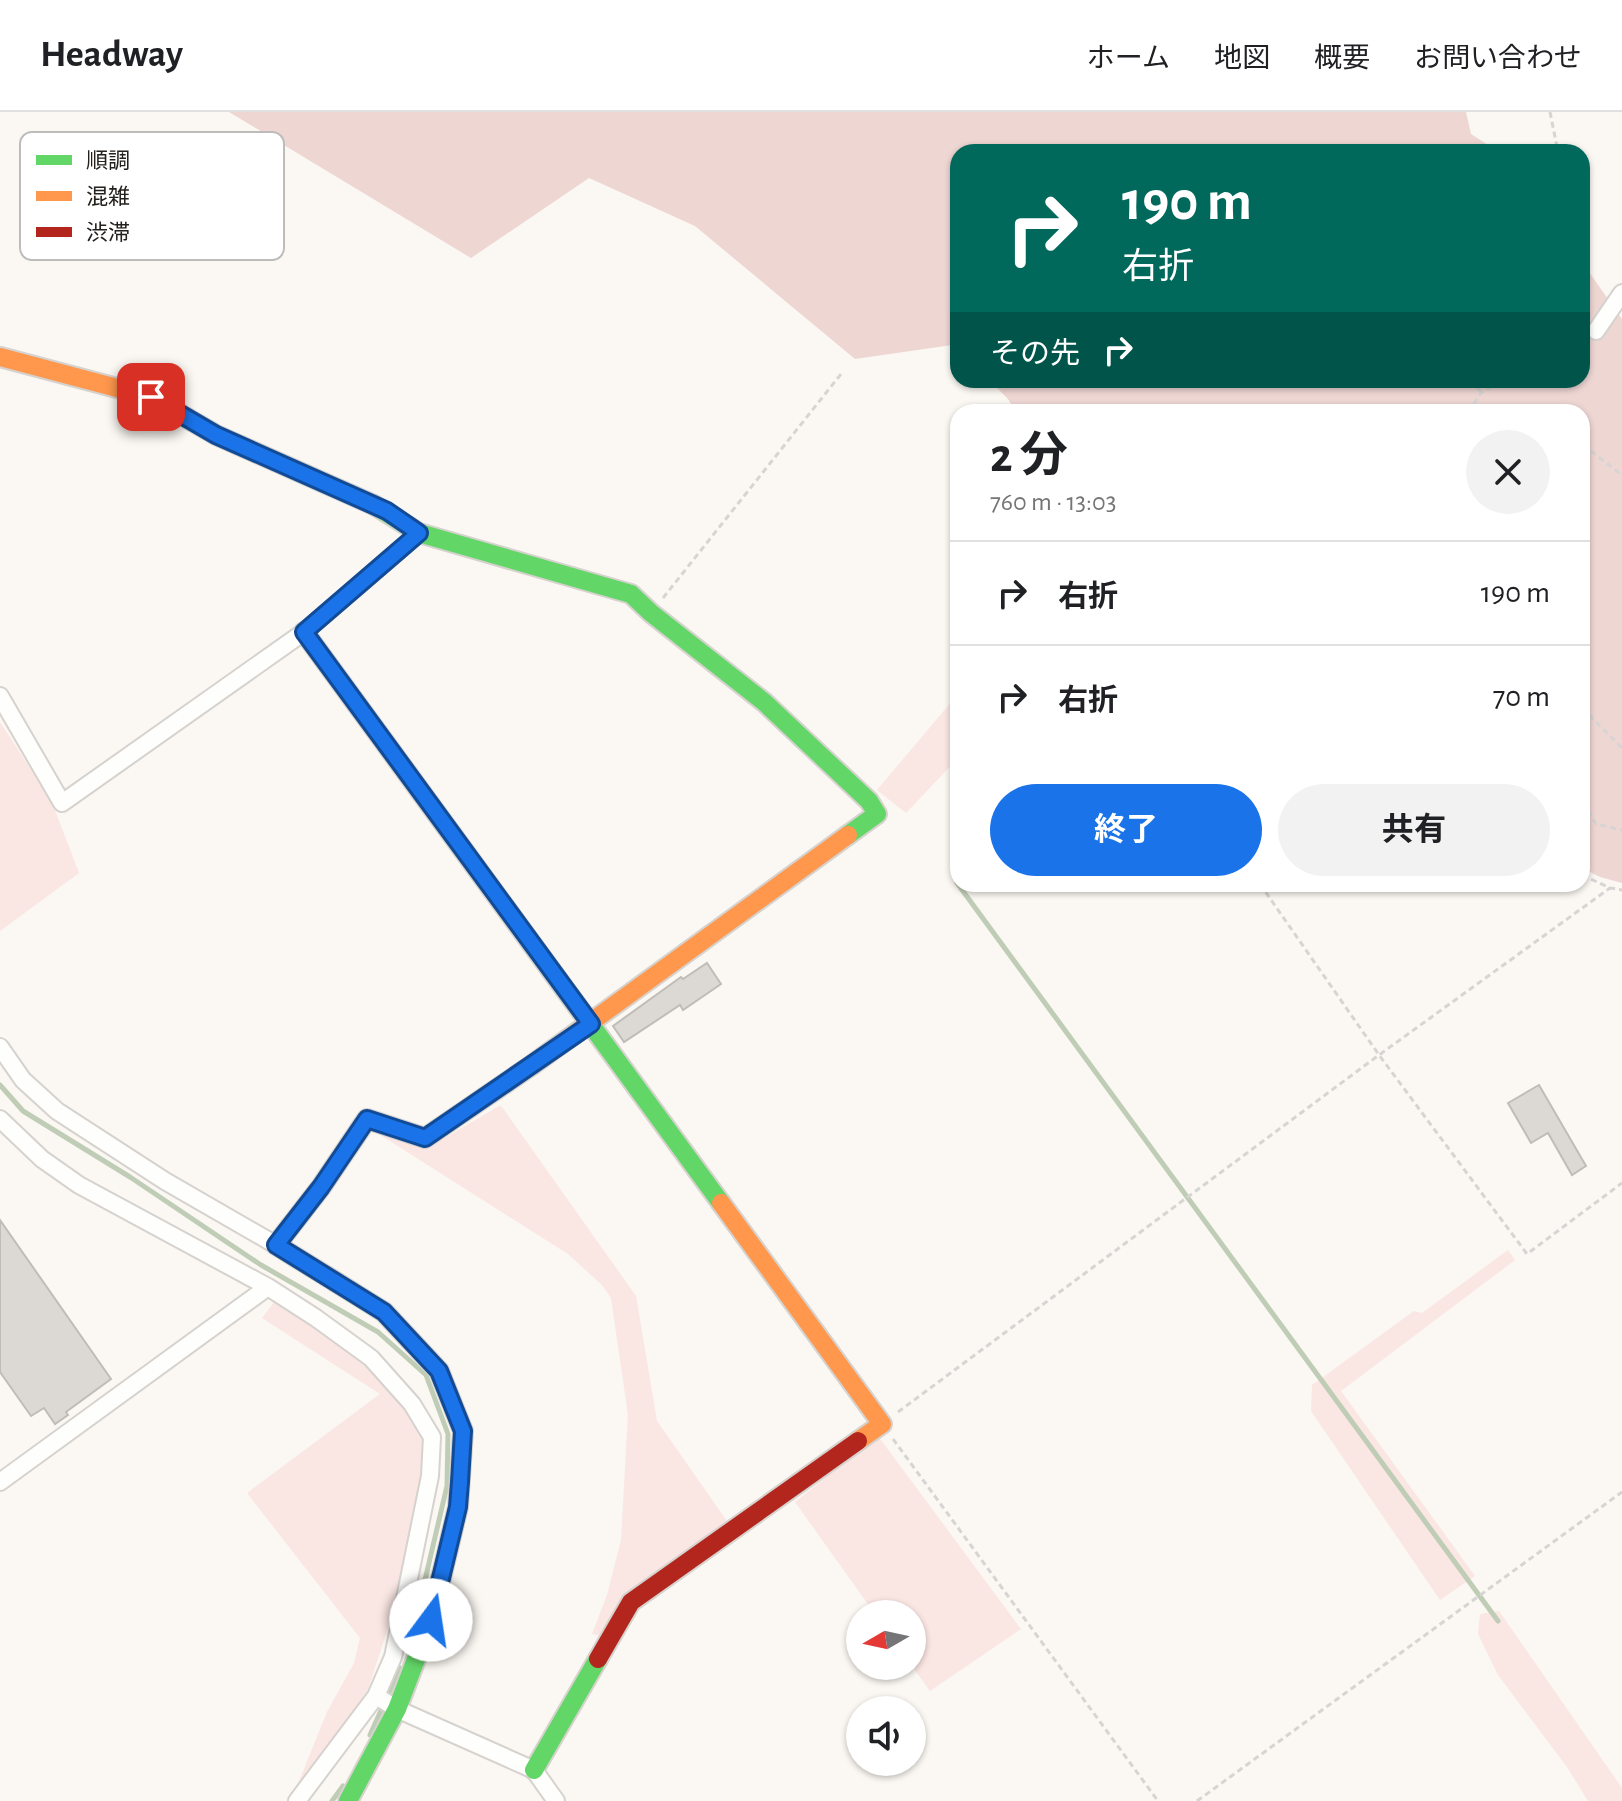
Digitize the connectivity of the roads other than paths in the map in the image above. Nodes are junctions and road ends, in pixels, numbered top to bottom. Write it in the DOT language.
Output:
graph roads {
  1 [pos="1622,293"];
  2 [pos="1596,331"];
  3 [pos="0,357"];
  4 [pos="419,533"];
  5 [pos="304,632"];
  6 [pos="0,696"];
  7 [pos="591,1024"];
  8 [pos="0,1047"];
  9 [pos="0,1119"];
  10 [pos="276,1245"];
  11 [pos="268,1287"];
  12 [pos="0,1482"];
  13 [pos="376,1696"];
  14 [pos="397,1709"];
  15 [pos="534,1770"];
  16 [pos="297,1801"];
  17 [pos="348,1801"];
  18 [pos="556,1801"];
  1 -- 2 [label="street"];
  3 -- 4 [label="street"];
  4 -- 5 [label="street"];
  4 -- 7 [label="street"];
  5 -- 6 [label="street"];
  5 -- 7 [label="street"];
  7 -- 10 [label="street"];
  7 -- 15 [label="street"];
  8 -- 10 [label="street"];
  9 -- 11 [label="street"];
  10 -- 14 [label="street"];
  11 -- 12 [label="street"];
  11 -- 13 [label="street"];
  13 -- 14 [label="street"];
  13 -- 16 [label="street"];
  14 -- 15 [label="street"];
  14 -- 17 [label="street"];
  15 -- 18 [label="street"];
}
